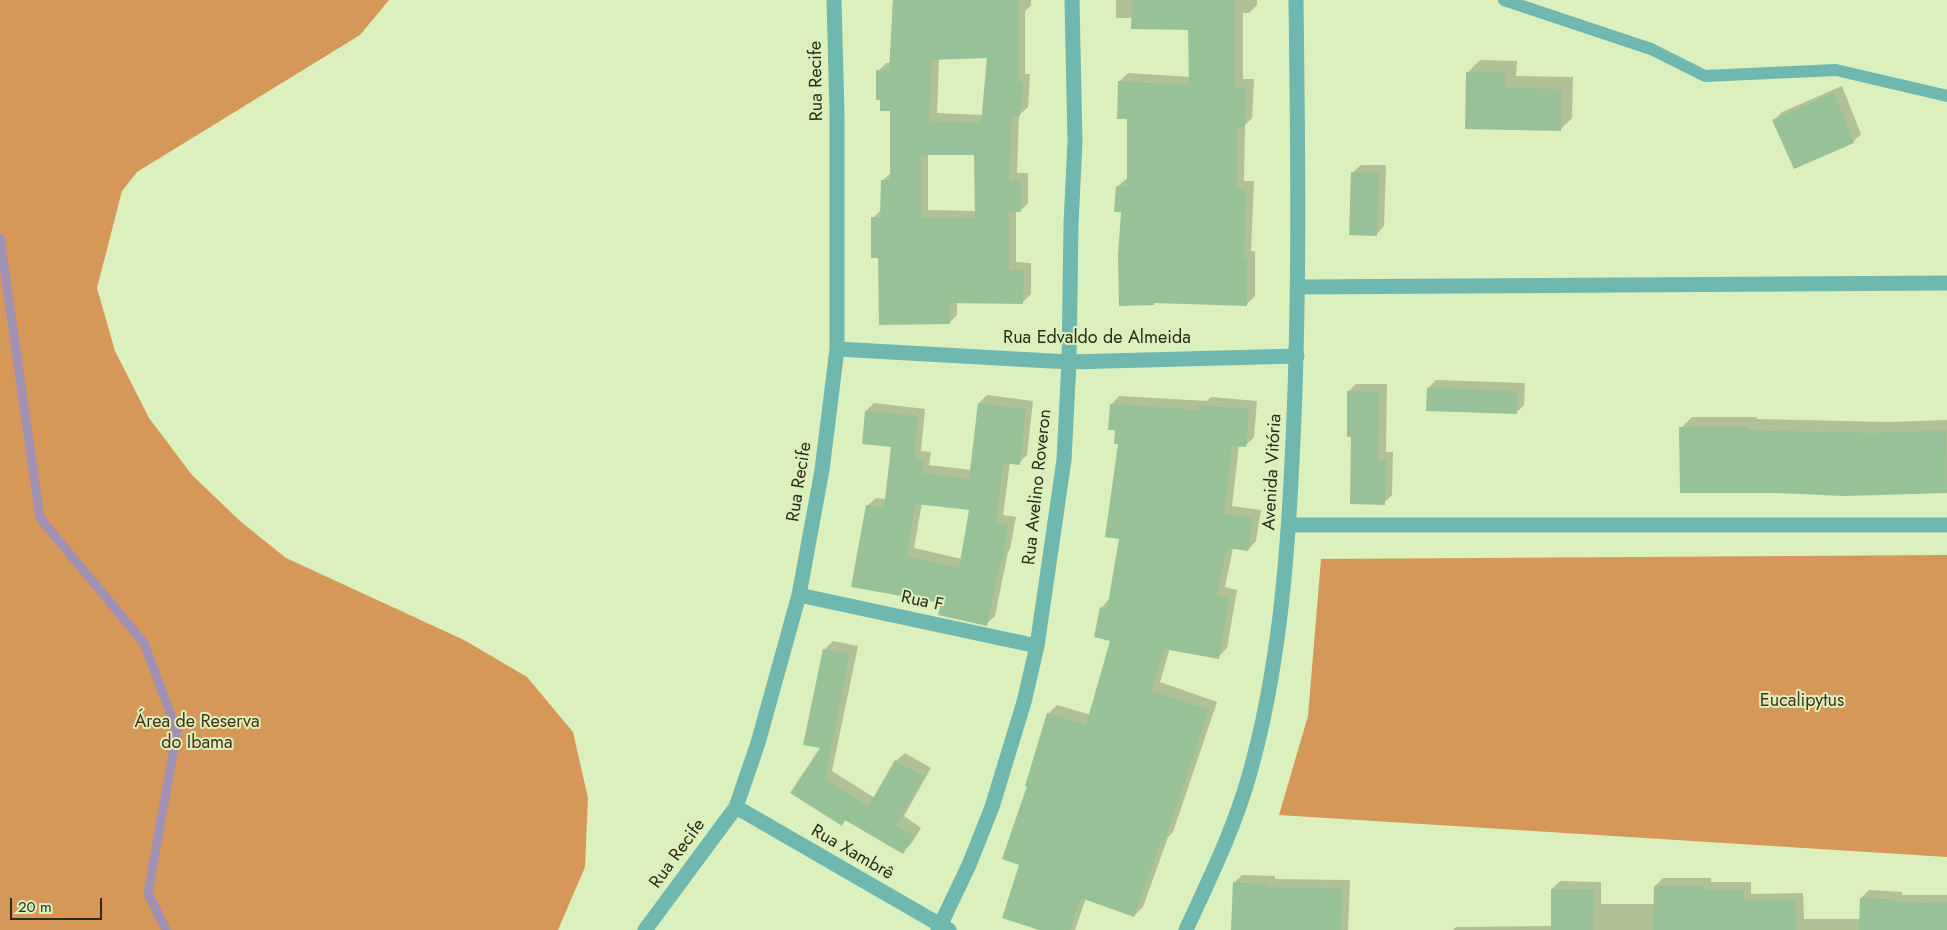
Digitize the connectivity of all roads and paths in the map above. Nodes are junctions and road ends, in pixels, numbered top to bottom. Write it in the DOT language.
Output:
graph roads {
  1 [pos="834,0"];
  2 [pos="1072,0"];
  3 [pos="1296,0"];
  4 [pos="1504,0"];
  5 [pos="1947,96"];
  6 [pos="1947,283"];
  7 [pos="1298,287"];
  8 [pos="837,349"];
  9 [pos="1297,356"];
  10 [pos="1068,362"];
  11 [pos="1290,525"];
  12 [pos="1947,525"];
  13 [pos="799,595"];
  14 [pos="1037,646"];
  15 [pos="736,807"];
  16 [pos="943,928"];
  17 [pos="645,930"];
  18 [pos="1186,930"];
  1 -- 8 [label="street, Rua Recife"];
  2 -- 10 [label="street, Rua Avelino Roveron"];
  3 -- 7 [label="street, Avenida Vitória"];
  4 -- 5 [label="lane"];
  6 -- 7 [label="street"];
  7 -- 9 [label="street, Avenida Vitória"];
  8 -- 10 [label="street, Rua Edvaldo de Almeida"];
  8 -- 13 [label="street, Rua Recife"];
  9 -- 10 [label="street, Rua Edvaldo de Almeida"];
  9 -- 11 [label="street, Avenida Vitória"];
  10 -- 14 [label="street, Rua Avelino Roveron"];
  11 -- 12 [label="street"];
  11 -- 18 [label="street, Avenida Vitória"];
  13 -- 14 [label="street, Rua F"];
  13 -- 15 [label="street, Rua Recife"];
  14 -- 16 [label="street, Rua Avelino Roveron"];
  15 -- 16 [label="street, Rua Xambrê"];
  15 -- 17 [label="street, Rua Recife"];
}
